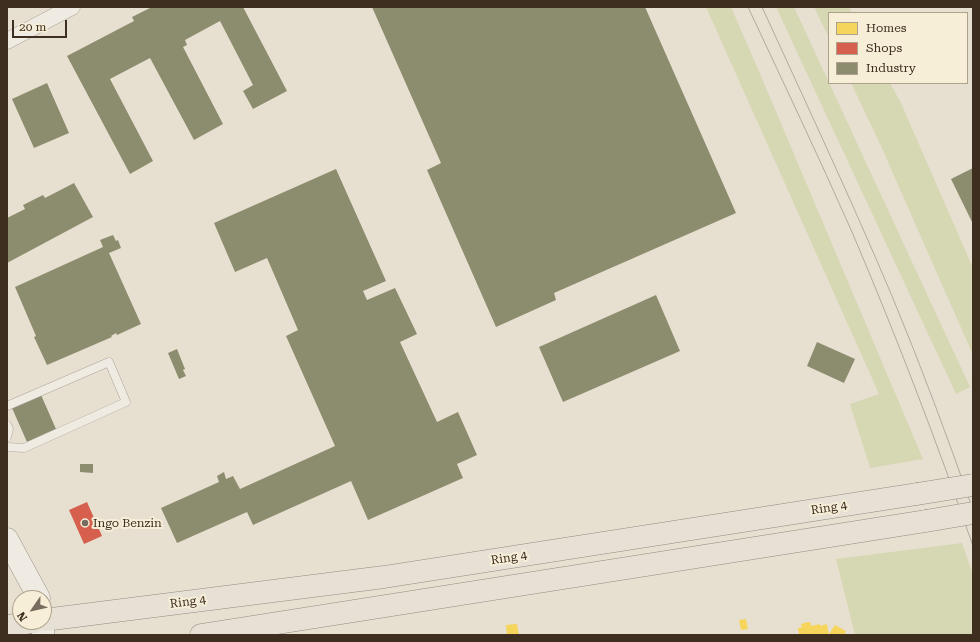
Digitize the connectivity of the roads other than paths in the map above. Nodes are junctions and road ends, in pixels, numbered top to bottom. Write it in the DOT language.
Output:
graph roads {
  1 [pos="72,7"];
  2 [pos="7,41"];
  3 [pos="7,406"];
  4 [pos="7,425"];
  5 [pos="7,438"];
  6 [pos="7,447"];
  7 [pos="973,485"];
  8 [pos="973,513"];
  9 [pos="7,539"];
  10 [pos="35,590"];
  11 [pos="52,620"];
  12 [pos="7,626"];
  13 [pos="11,635"];
  14 [pos="201,635"];
  1 -- 2 [label="street"];
  3 -- 6 [label="lane"];
  4 -- 5 [label="lane"];
  7 -- 11 [label="main road, Ring 4, bridge"];
  8 -- 14 [label="main road, bridge"];
  9 -- 10 [label="street"];
  12 -- 13 [label="street"];
}
